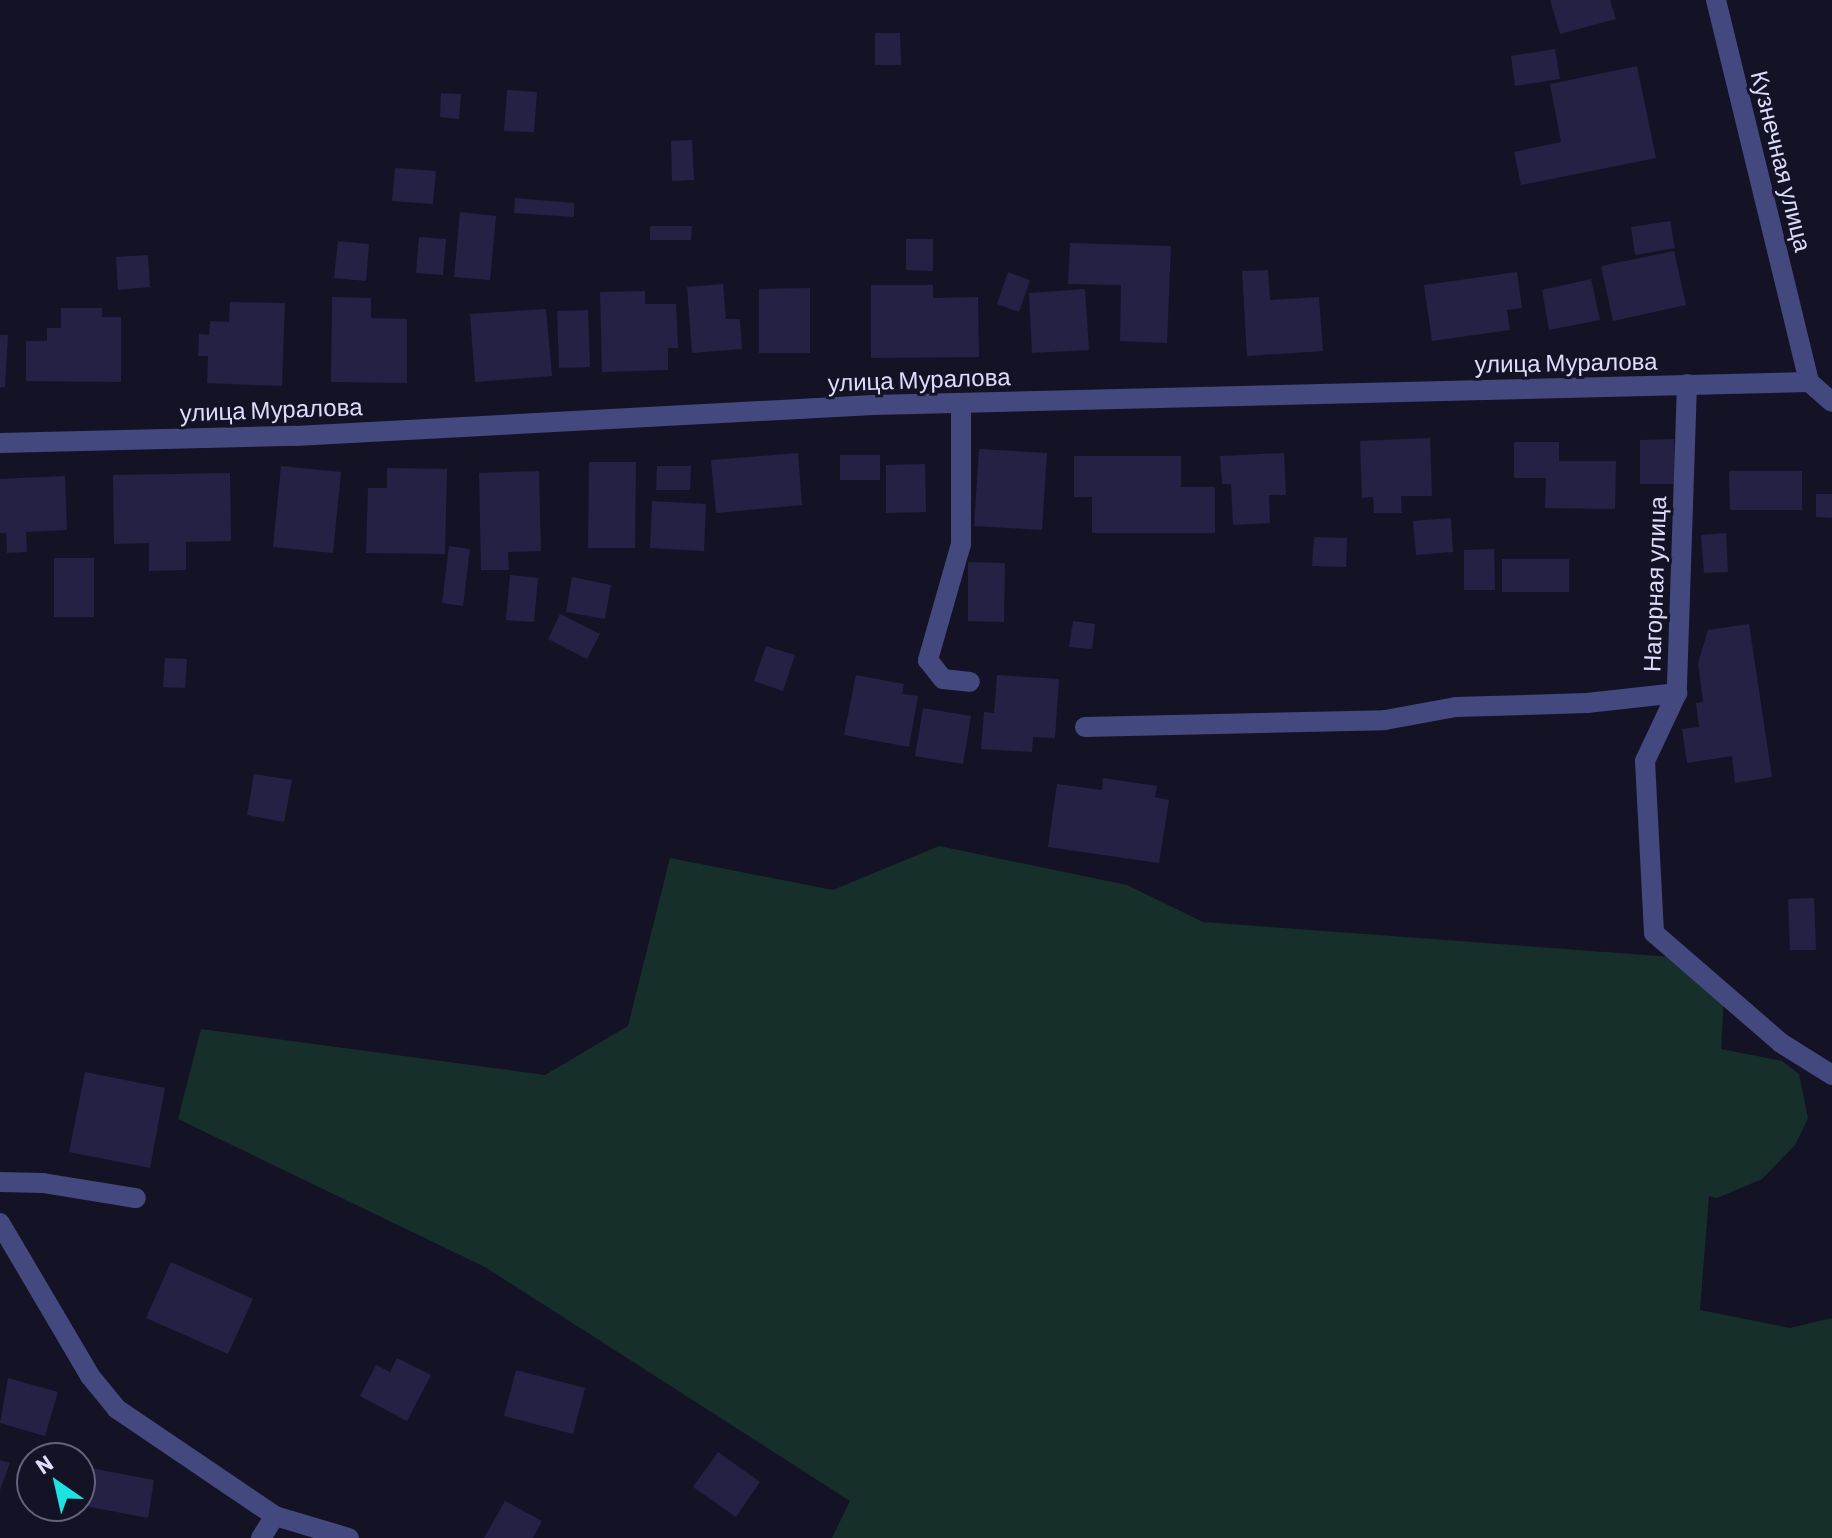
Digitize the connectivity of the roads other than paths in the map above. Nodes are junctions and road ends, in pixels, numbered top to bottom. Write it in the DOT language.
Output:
graph roads {
  1 [pos="1716,0"];
  2 [pos="1809,382"];
  3 [pos="1687,384"];
  4 [pos="1832,402"];
  5 [pos="961,403"];
  6 [pos="0,443"];
  7 [pos="970,682"];
  8 [pos="1677,693"];
  9 [pos="1085,727"];
  10 [pos="1832,1075"];
  11 [pos="0,1182"];
  12 [pos="136,1198"];
  13 [pos="0,1223"];
  14 [pos="275,1516"];
  15 [pos="261,1538"];
  16 [pos="349,1538"];
  1 -- 2 [label="street, Кузнечная улица"];
  2 -- 3 [label="street, улица Муралова"];
  2 -- 4 [label="street"];
  3 -- 5 [label="street, улица Муралова"];
  3 -- 8 [label="street, Нагорная улица"];
  5 -- 6 [label="street, улица Муралова"];
  5 -- 7 [label="street"];
  8 -- 9 [label="street"];
  8 -- 10 [label="street, Нагорная улица"];
  11 -- 12 [label="street"];
  13 -- 14 [label="street"];
  14 -- 15 [label="street"];
  14 -- 16 [label="street"];
}
